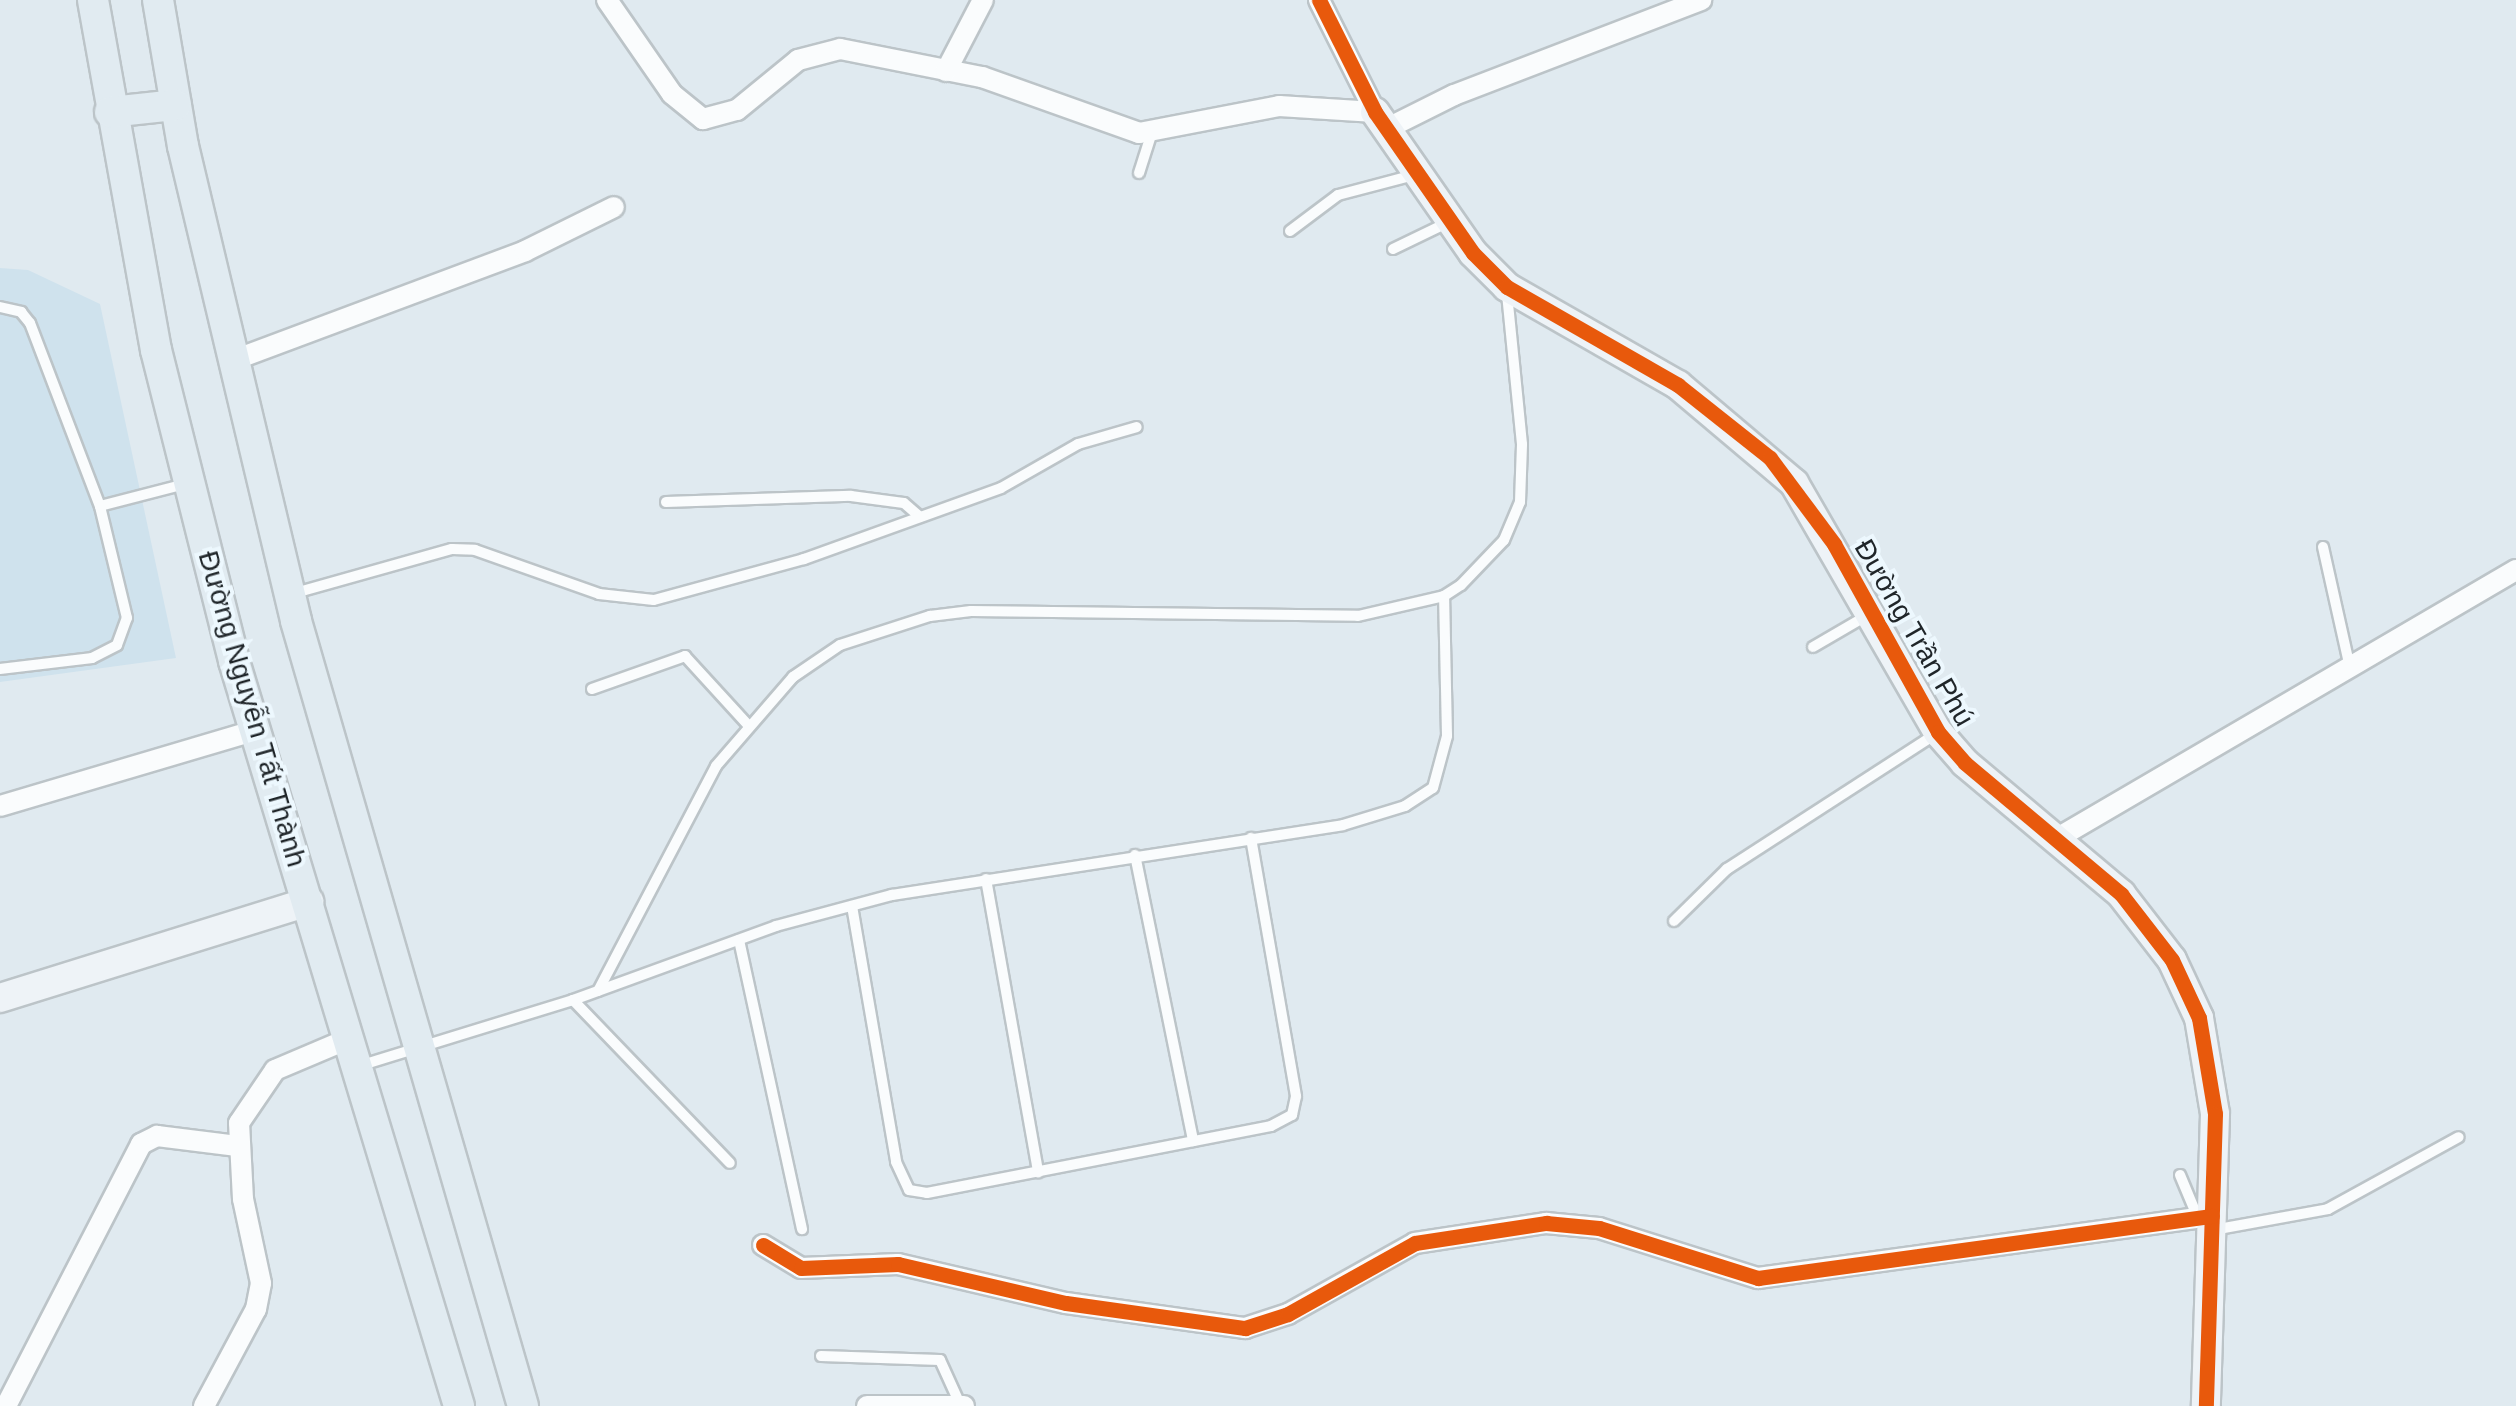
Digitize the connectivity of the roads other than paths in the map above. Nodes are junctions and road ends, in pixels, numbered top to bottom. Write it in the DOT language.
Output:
graph roads {
  1 [pos="93,0"];
  2 [pos="158,0"];
  3 [pos="607,0"];
  4 [pos="983,0"];
  5 [pos="1319,0"];
  6 [pos="1701,0"];
  7 [pos="946,71"];
  8 [pos="176,105"];
  9 [pos="110,112"];
  10 [pos="1381,120"];
  11 [pos="1152,132"];
  12 [pos="1139,173"];
  13 [pos="1416,175"];
  14 [pos="614,206"];
  15 [pos="1449,222"];
  16 [pos="1290,231"];
  17 [pos="1393,249"];
  18 [pos="1507,287"];
  19 [pos="0,307"];
  20 [pos="234,360"];
  21 [pos="1137,427"];
  22 [pos="190,483"];
  23 [pos="666,502"];
  24 [pos="100,506"];
  25 [pos="920,517"];
  26 [pos="2322,546"];
  27 [pos="2516,570"];
  28 [pos="289,595"];
  29 [pos="1444,596"];
  30 [pos="1872,613"];
  31 [pos="1814,647"];
  32 [pos="0,669"];
  33 [pos="2350,669"];
  34 [pos="592,689"];
  35 [pos="748,725"];
  36 [pos="254,731"];
  37 [pos="1938,732"];
  38 [pos="0,806"];
  39 [pos="1251,838"];
  40 [pos="2056,839"];
  41 [pos="1135,855"];
  42 [pos="986,879"];
  43 [pos="309,902"];
  44 [pos="852,906"];
  45 [pos="1674,920"];
  46 [pos="739,940"];
  47 [pos="598,992"];
  48 [pos="0,998"];
  49 [pos="572,1000"];
  50 [pos="417,1048"];
  51 [pos="352,1053"];
  52 [pos="2459,1137"];
  53 [pos="1192,1142"];
  54 [pos="237,1146"];
  55 [pos="730,1163"];
  56 [pos="1038,1172"];
  57 [pos="2180,1175"];
  58 [pos="2208,1221"];
  59 [pos="802,1229"];
  60 [pos="763,1246"];
  61 [pos="820,1356"];
  62 [pos="878,1405"];
  63 [pos="962,1405"];
  64 [pos="6,1406"];
  65 [pos="204,1406"];
  66 [pos="459,1406"];
  67 [pos="523,1406"];
  68 [pos="867,1406"];
  69 [pos="2206,1406"];
  1 -- 9 [label="main road, Đường Nguyễn Tất Thành"];
  2 -- 8 [label="main road"];
  3 -- 7 [label="street"];
  4 -- 7 [label="street"];
  5 -- 10 [label="street"];
  6 -- 10 [label="street"];
  7 -- 11 [label="street"];
  8 -- 9 [label="main road"];
  8 -- 20 [label="main road"];
  9 -- 22 [label="main road, Đường Nguyễn Tất Thành"];
  10 -- 11 [label="street"];
  10 -- 13 [label="street, Đường Trần Phú"];
  11 -- 12 [label="lane"];
  13 -- 15 [label="street, Đường Trần Phú"];
  13 -- 16 [label="lane"];
  14 -- 20 [label="street"];
  15 -- 17 [label="lane"];
  15 -- 18 [label="street, Đường Trần Phú"];
  18 -- 29 [label="lane"];
  18 -- 30 [label="street, Đường Trần Phú"];
  19 -- 24 [label="lane"];
  20 -- 28 [label="main road"];
  21 -- 25 [label="lane"];
  22 -- 24 [label="lane"];
  22 -- 36 [label="main road, Đường Nguyễn Tất Thành"];
  23 -- 25 [label="lane"];
  24 -- 32 [label="lane"];
  25 -- 28 [label="lane"];
  26 -- 33 [label="lane"];
  27 -- 33 [label="street"];
  28 -- 50 [label="main road"];
  29 -- 35 [label="lane"];
  29 -- 39 [label="lane"];
  30 -- 31 [label="lane"];
  30 -- 37 [label="street, Đường Trần Phú"];
  33 -- 40 [label="street"];
  34 -- 35 [label="lane"];
  35 -- 47 [label="lane"];
  36 -- 38 [label="street"];
  36 -- 43 [label="main road, Đường Nguyễn Tất Thành"];
  37 -- 40 [label="street, Đường Trần Phú"];
  37 -- 45 [label="lane"];
  39 -- 41 [label="lane"];
  39 -- 53 [label="lane"];
  40 -- 58 [label="street, Đường Trần Phú"];
  41 -- 42 [label="lane"];
  41 -- 53 [label="lane"];
  42 -- 44 [label="lane"];
  42 -- 56 [label="lane"];
  43 -- 48 [label="street"];
  43 -- 51 [label="main road, Đường Nguyễn Tất Thành"];
  44 -- 46 [label="lane"];
  44 -- 56 [label="lane"];
  46 -- 47 [label="lane"];
  46 -- 59 [label="lane"];
  47 -- 49 [label="lane"];
  49 -- 50 [label="lane"];
  49 -- 55 [label="lane"];
  50 -- 51 [label="lane"];
  50 -- 67 [label="main road"];
  51 -- 54 [label="street"];
  51 -- 66 [label="main road, Đường Nguyễn Tất Thành"];
  52 -- 58 [label="lane"];
  53 -- 56 [label="lane"];
  54 -- 64 [label="street"];
  54 -- 65 [label="street"];
  57 -- 58 [label="lane"];
  58 -- 60 [label="street"];
  58 -- 69 [label="street, Đường Trần Phú"];
  61 -- 63 [label="lane"];
  62 -- 63 [label="street"];
  62 -- 68 [label="street"];
}
